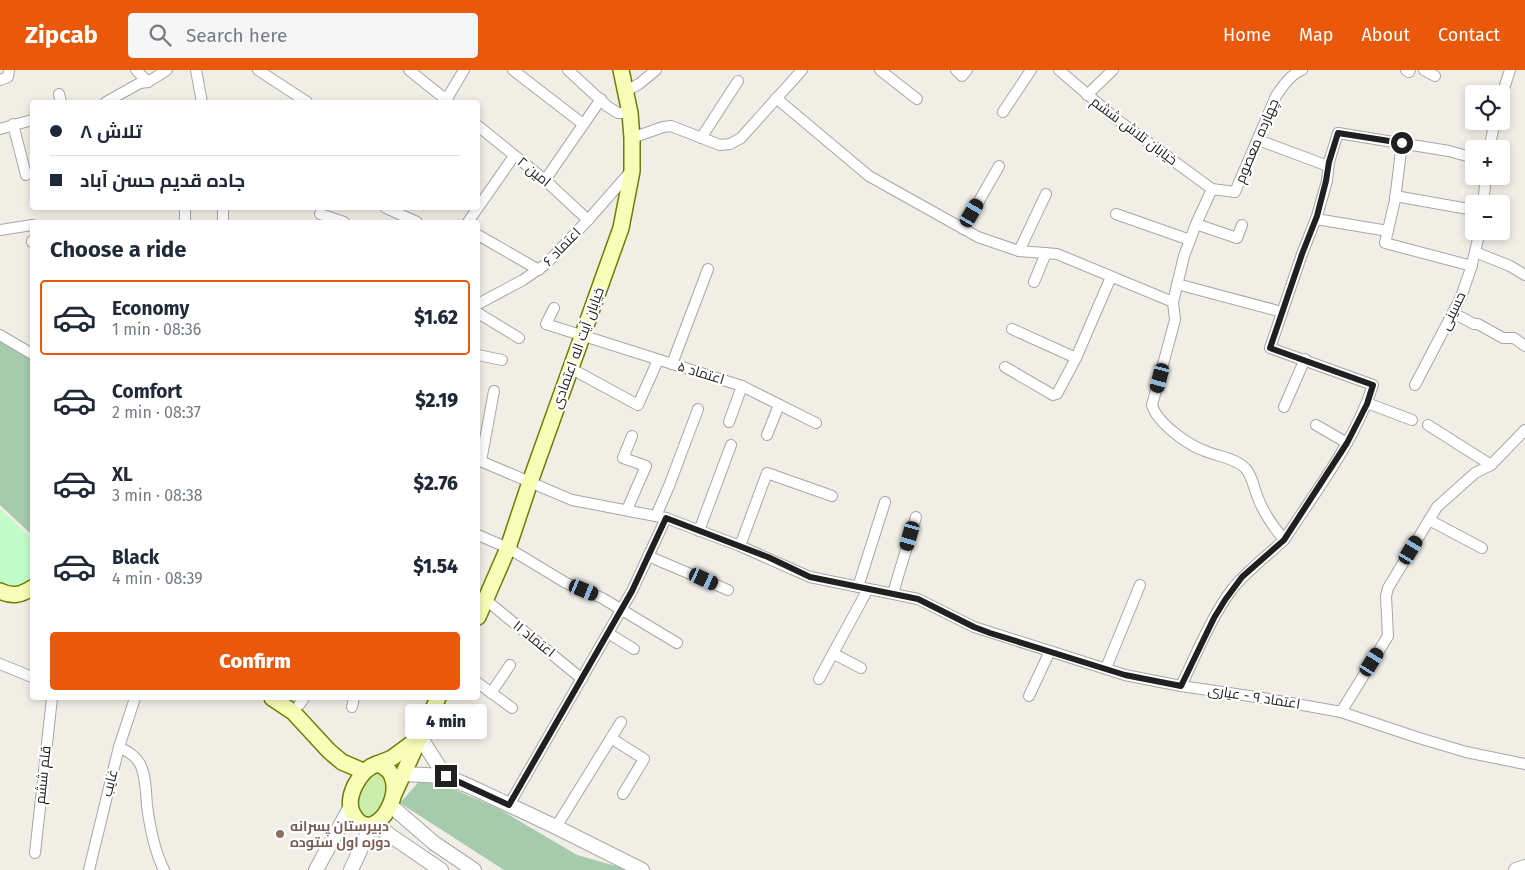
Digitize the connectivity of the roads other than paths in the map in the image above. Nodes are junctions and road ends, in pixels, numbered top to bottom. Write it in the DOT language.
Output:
graph roads {
  1 [pos="9,70"];
  2 [pos="136,70"];
  3 [pos="167,70"];
  4 [pos="196,70"];
  5 [pos="258,70"];
  6 [pos="409,70"];
  7 [pos="464,70"];
  8 [pos="513,70"];
  9 [pos="568,70"];
  10 [pos="621,70"];
  11 [pos="656,70"];
  12 [pos="802,70"];
  13 [pos="880,70"];
  14 [pos="956,70"];
  15 [pos="967,70"];
  16 [pos="1031,70"];
  17 [pos="1059,70"];
  18 [pos="1113,70"];
  19 [pos="1302,70"];
  20 [pos="1406,70"];
  21 [pos="1410,70"];
  22 [pos="1424,70"];
  23 [pos="1510,70"];
  24 [pos="1435,76"];
  25 [pos="0,80"];
  26 [pos="738,81"];
  27 [pos="148,82"];
  28 [pos="1505,85"];
  29 [pos="626,91"];
  30 [pos="1087,95"];
  31 [pos="776,98"];
  32 [pos="601,99"];
  33 [pos="917,99"];
  34 [pos="110,100"];
  35 [pos="202,100"];
  36 [pos="304,100"];
  37 [pos="447,100"];
  38 [pos="449,100"];
  39 [pos="1003,112"];
  40 [pos="630,113"];
  41 [pos="30,120"];
  42 [pos="13,124"];
  43 [pos="583,124"];
  44 [pos="480,128"];
  45 [pos="0,129"];
  46 [pos="632,138"];
  47 [pos="701,138"];
  48 [pos="1258,140"];
  49 [pos="1402,143"];
  50 [pos="1465,155"];
  51 [pos="514,156"];
  52 [pos="999,166"];
  53 [pos="1328,166"];
  54 [pos="632,170"];
  55 [pos="26,175"];
  56 [pos="544,180"];
  57 [pos="1212,189"];
  58 [pos="1046,194"];
  59 [pos="1395,196"];
  60 [pos="480,203"];
  61 [pos="1465,208"];
  62 [pos="390,210"];
  63 [pos="1116,214"];
  64 [pos="320,215"];
  65 [pos="1316,219"];
  66 [pos="337,220"];
  67 [pos="413,220"];
  68 [pos="588,220"];
  69 [pos="1196,224"];
  70 [pos="30,225"];
  71 [pos="1242,225"];
  72 [pos="963,229"];
  73 [pos="0,230"];
  74 [pos="1388,231"];
  75 [pos="480,236"];
  76 [pos="1190,240"];
  77 [pos="1478,240"];
  78 [pos="1019,251"];
  79 [pos="1475,252"];
  80 [pos="1046,253"];
  81 [pos="1472,266"];
  82 [pos="708,269"];
  83 [pos="539,270"];
  84 [pos="1525,275"];
  85 [pos="1111,277"];
  86 [pos="1034,282"];
  87 [pos="1178,284"];
  88 [pos="1173,302"];
  89 [pos="480,303"];
  90 [pos="554,308"];
  91 [pos="1282,312"];
  92 [pos="1453,313"];
  93 [pos="480,314"];
  94 [pos="1012,329"];
  95 [pos="582,334"];
  96 [pos="0,335"];
  97 [pos="519,338"];
  98 [pos="1525,346"];
  99 [pos="30,353"];
  100 [pos="480,355"];
  101 [pos="1076,358"];
  102 [pos="1305,359"];
  103 [pos="502,360"];
  104 [pos="658,360"];
  105 [pos="672,364"];
  106 [pos="1005,367"];
  107 [pos="570,368"];
  108 [pos="1415,385"];
  109 [pos="742,386"];
  110 [pos="494,391"];
  111 [pos="1367,404"];
  112 [pos="779,405"];
  113 [pos="1284,407"];
  114 [pos="698,409"];
  115 [pos="1412,420"];
  116 [pos="729,422"];
  117 [pos="816,423"];
  118 [pos="1316,425"];
  119 [pos="1428,425"];
  120 [pos="1525,430"];
  121 [pos="767,435"];
  122 [pos="632,436"];
  123 [pos="1347,443"];
  124 [pos="731,445"];
  125 [pos="480,455"];
  126 [pos="480,460"];
  127 [pos="1491,465"];
  128 [pos="530,482"];
  129 [pos="832,496"];
  130 [pos="885,502"];
  131 [pos="627,510"];
  132 [pos="661,517"];
  133 [pos="916,517"];
  134 [pos="1429,520"];
  135 [pos="699,530"];
  136 [pos="480,536"];
  137 [pos="1284,540"];
  138 [pos="740,546"];
  139 [pos="508,548"];
  140 [pos="1482,548"];
  141 [pos="648,556"];
  142 [pos="1140,585"];
  143 [pos="863,588"];
  144 [pos="30,589"];
  145 [pos="0,590"];
  146 [pos="728,590"];
  147 [pos="893,593"];
  148 [pos="486,600"];
  149 [pos="622,610"];
  150 [pos="480,613"];
  151 [pos="608,633"];
  152 [pos="677,643"];
  153 [pos="634,649"];
  154 [pos="1050,650"];
  155 [pos="834,654"];
  156 [pos="0,664"];
  157 [pos="510,665"];
  158 [pos="861,668"];
  159 [pos="1106,668"];
  160 [pos="30,675"];
  161 [pos="582,679"];
  162 [pos="819,679"];
  163 [pos="480,685"];
  164 [pos="1181,686"];
  165 [pos="491,693"];
  166 [pos="1029,696"];
  167 [pos="52,700"];
  168 [pos="134,700"];
  169 [pos="275,700"];
  170 [pos="437,700"];
  171 [pos="512,708"];
  172 [pos="1341,712"];
  173 [pos="621,722"];
  174 [pos="420,737"];
  175 [pos="612,738"];
  176 [pos="120,747"];
  177 [pos="377,764"];
  178 [pos="1525,764"];
  179 [pos="363,771"];
  180 [pos="404,774"];
  181 [pos="446,776"];
  182 [pos="623,794"];
  183 [pos="392,800"];
  184 [pos="509,805"];
  185 [pos="351,806"];
  186 [pos="373,826"];
  187 [pos="556,827"];
  188 [pos="35,853"];
  189 [pos="1525,867"];
  190 [pos="89,870"];
  191 [pos="164,870"];
  192 [pos="316,870"];
  193 [pos="351,870"];
  194 [pos="440,870"];
  195 [pos="474,870"];
  196 [pos="642,870"];
  197 [pos="1516,870"];
  1 -- 25 [label="street"];
  2 -- 27 [label="street"];
  3 -- 27 [label="street"];
  4 -- 35 [label="street"];
  5 -- 36 [label="street"];
  6 -- 37 [label="street"];
  7 -- 38 [label="street"];
  8 -- 43 [label="street"];
  9 -- 32 [label="street"];
  10 -- 29 [label="main road, خیابان آیت اله اعتمادی"];
  11 -- 29 [label="street"];
  12 -- 31 [label="street"];
  13 -- 33 [label="street"];
  14 -- 15 [label="street"];
  16 -- 39 [label="street"];
  17 -- 30 [label="street, خیابان تلاش ششم"];
  18 -- 30 [label="street"];
  19 -- 48 [label="street, چهارده معصوم"];
  20 -- 21 [label="street"];
  22 -- 24 [label="street"];
  23 -- 28 [label="street"];
  26 -- 47 [label="street"];
  27 -- 34 [label="street"];
  29 -- 40 [label="main road, خیابان آیت اله اعتمادی"];
  30 -- 57 [label="street, خیابان تلاش ششم"];
  31 -- 47 [label="street"];
  31 -- 72 [label="street"];
  32 -- 40 [label="street"];
  32 -- 43 [label="street"];
  40 -- 46 [label="main road, خیابان آیت اله اعتمادی"];
  41 -- 42 [label="street"];
  42 -- 45 [label="street"];
  42 -- 55 [label="street"];
  43 -- 56 [label="street"];
  44 -- 51 [label="street, امین ۲"];
  46 -- 47 [label="street"];
  46 -- 54 [label="main road, خیابان آیت اله اعتمادی"];
  48 -- 53 [label="street"];
  48 -- 57 [label="street, چهارده معصوم"];
  49 -- 50 [label="street"];
  49 -- 53 [label="street"];
  49 -- 59 [label="street"];
  51 -- 56 [label="street, امین ۲"];
  51 -- 60 [label="street"];
  52 -- 72 [label="street"];
  53 -- 65 [label="street"];
  54 -- 68 [label="street, اعتماد ۶"];
  54 -- 95 [label="main road, خیابان آیت اله اعتمادی"];
  56 -- 68 [label="street, امین ۲"];
  57 -- 69 [label="street"];
  58 -- 78 [label="street"];
  59 -- 61 [label="street"];
  59 -- 74 [label="street"];
  62 -- 67 [label="street"];
  63 -- 76 [label="street"];
  64 -- 66 [label="street"];
  65 -- 74 [label="street"];
  65 -- 91 [label="street"];
  68 -- 83 [label="street, اعتماد ۶"];
  69 -- 71 [label="street"];
  69 -- 76 [label="street"];
  70 -- 73 [label="street"];
  72 -- 78 [label="street"];
  74 -- 81 [label="street"];
  75 -- 83 [label="street"];
  76 -- 87 [label="street"];
  77 -- 79 [label="street, حسینی"];
  78 -- 80 [label="street"];
  79 -- 81 [label="street, حسینی"];
  79 -- 84 [label="street"];
  80 -- 85 [label="street"];
  80 -- 86 [label="street"];
  81 -- 92 [label="street, حسینی"];
  82 -- 105 [label="street"];
  83 -- 89 [label="street, اعتماد ۶"];
  85 -- 88 [label="street"];
  85 -- 101 [label="street"];
  87 -- 88 [label="street"];
  87 -- 91 [label="street"];
  88 -- 137 [label="street"];
  90 -- 95 [label="street, اعتماد ۵"];
  91 -- 102 [label="street"];
  92 -- 98 [label="street"];
  92 -- 108 [label="street, حسینی"];
  93 -- 97 [label="street"];
  94 -- 101 [label="street"];
  95 -- 104 [label="street, اعتماد ۵"];
  95 -- 107 [label="main road, خیابان آیت اله اعتمادی"];
  96 -- 99 [label="street"];
  100 -- 103 [label="street"];
  101 -- 106 [label="street"];
  102 -- 111 [label="street"];
  102 -- 113 [label="street"];
  104 -- 105 [label="street, اعتماد ۵"];
  104 -- 107 [label="street"];
  105 -- 109 [label="street, اعتماد ۵"];
  107 -- 128 [label="main road, خیابان آیت اله اعتمادی"];
  109 -- 112 [label="street, اعتماد ۵"];
  109 -- 116 [label="street"];
  110 -- 125 [label="street"];
  111 -- 115 [label="street"];
  111 -- 123 [label="street"];
  112 -- 117 [label="street, اعتماد ۵"];
  112 -- 121 [label="street"];
  114 -- 132 [label="street"];
  118 -- 123 [label="street"];
  119 -- 127 [label="street"];
  120 -- 127 [label="street"];
  122 -- 131 [label="street"];
  123 -- 137 [label="street"];
  124 -- 135 [label="street"];
  126 -- 128 [label="street, اعتماد ۹ - عیاری"];
  127 -- 134 [label="street"];
  128 -- 131 [label="street, اعتماد ۹ - عیاری"];
  128 -- 139 [label="main road, خیابان آیت اله اعتمادی"];
  129 -- 138 [label="street"];
  130 -- 143 [label="street"];
  131 -- 132 [label="street, اعتماد ۹ - عیاری"];
  132 -- 135 [label="street, اعتماد ۹ - عیاری"];
  132 -- 141 [label="street"];
  133 -- 147 [label="street"];
  134 -- 140 [label="street"];
  134 -- 172 [label="street"];
  135 -- 138 [label="street, اعتماد ۹ - عیاری"];
  136 -- 139 [label="street"];
  137 -- 164 [label="street"];
  138 -- 143 [label="street, اعتماد ۹ - عیاری"];
  139 -- 148 [label="main road, خیابان آیت اله اعتمادی"];
  139 -- 149 [label="street"];
  141 -- 146 [label="street"];
  141 -- 149 [label="street"];
  142 -- 159 [label="street"];
  143 -- 147 [label="street, اعتماد ۹ - عیاری"];
  143 -- 155 [label="street"];
  144 -- 145 [label="main road"];
  147 -- 154 [label="street, اعتماد ۹ - عیاری"];
  148 -- 150 [label="main road, خیابان آیت اله اعتمادی"];
  148 -- 161 [label="street, اعتماد ۱۱"];
  149 -- 151 [label="street"];
  149 -- 152 [label="street"];
  151 -- 153 [label="street"];
  151 -- 161 [label="street"];
  154 -- 159 [label="street, اعتماد ۹ - عیاری"];
  154 -- 166 [label="street"];
  155 -- 158 [label="street"];
  155 -- 162 [label="street"];
  156 -- 160 [label="street"];
  157 -- 165 [label="street"];
  159 -- 164 [label="street, اعتماد ۹ - عیاری"];
  161 -- 184 [label="street"];
  163 -- 165 [label="street"];
  164 -- 172 [label="street, اعتماد ۹ - عیاری"];
  165 -- 171 [label="street"];
  167 -- 188 [label="street, قلم ششم"];
  168 -- 176 [label="street, غایب"];
  169 -- 179 [label="main road"];
  170 -- 174 [label="main road"];
  172 -- 178 [label="street, اعتماد ۹ - عیاری"];
  173 -- 175 [label="street"];
  174 -- 177 [label="main road"];
  174 -- 180 [label="main road"];
  174 -- 181 [label="street"];
  175 -- 182 [label="street"];
  175 -- 187 [label="street"];
  176 -- 190 [label="street, غایب"];
  176 -- 191 [label="street"];
  177 -- 179 [label="main road"];
  177 -- 183 [label="main road"];
  179 -- 185 [label="main road"];
  180 -- 181 [label="street"];
  180 -- 183 [label="main road"];
  181 -- 184 [label="street"];
  183 -- 186 [label="main road"];
  183 -- 195 [label="street"];
  184 -- 187 [label="street"];
  185 -- 186 [label="main road"];
  185 -- 192 [label="street"];
  186 -- 193 [label="street"];
  186 -- 194 [label="street"];
  187 -- 196 [label="street"];
  189 -- 197 [label="street"];
}
